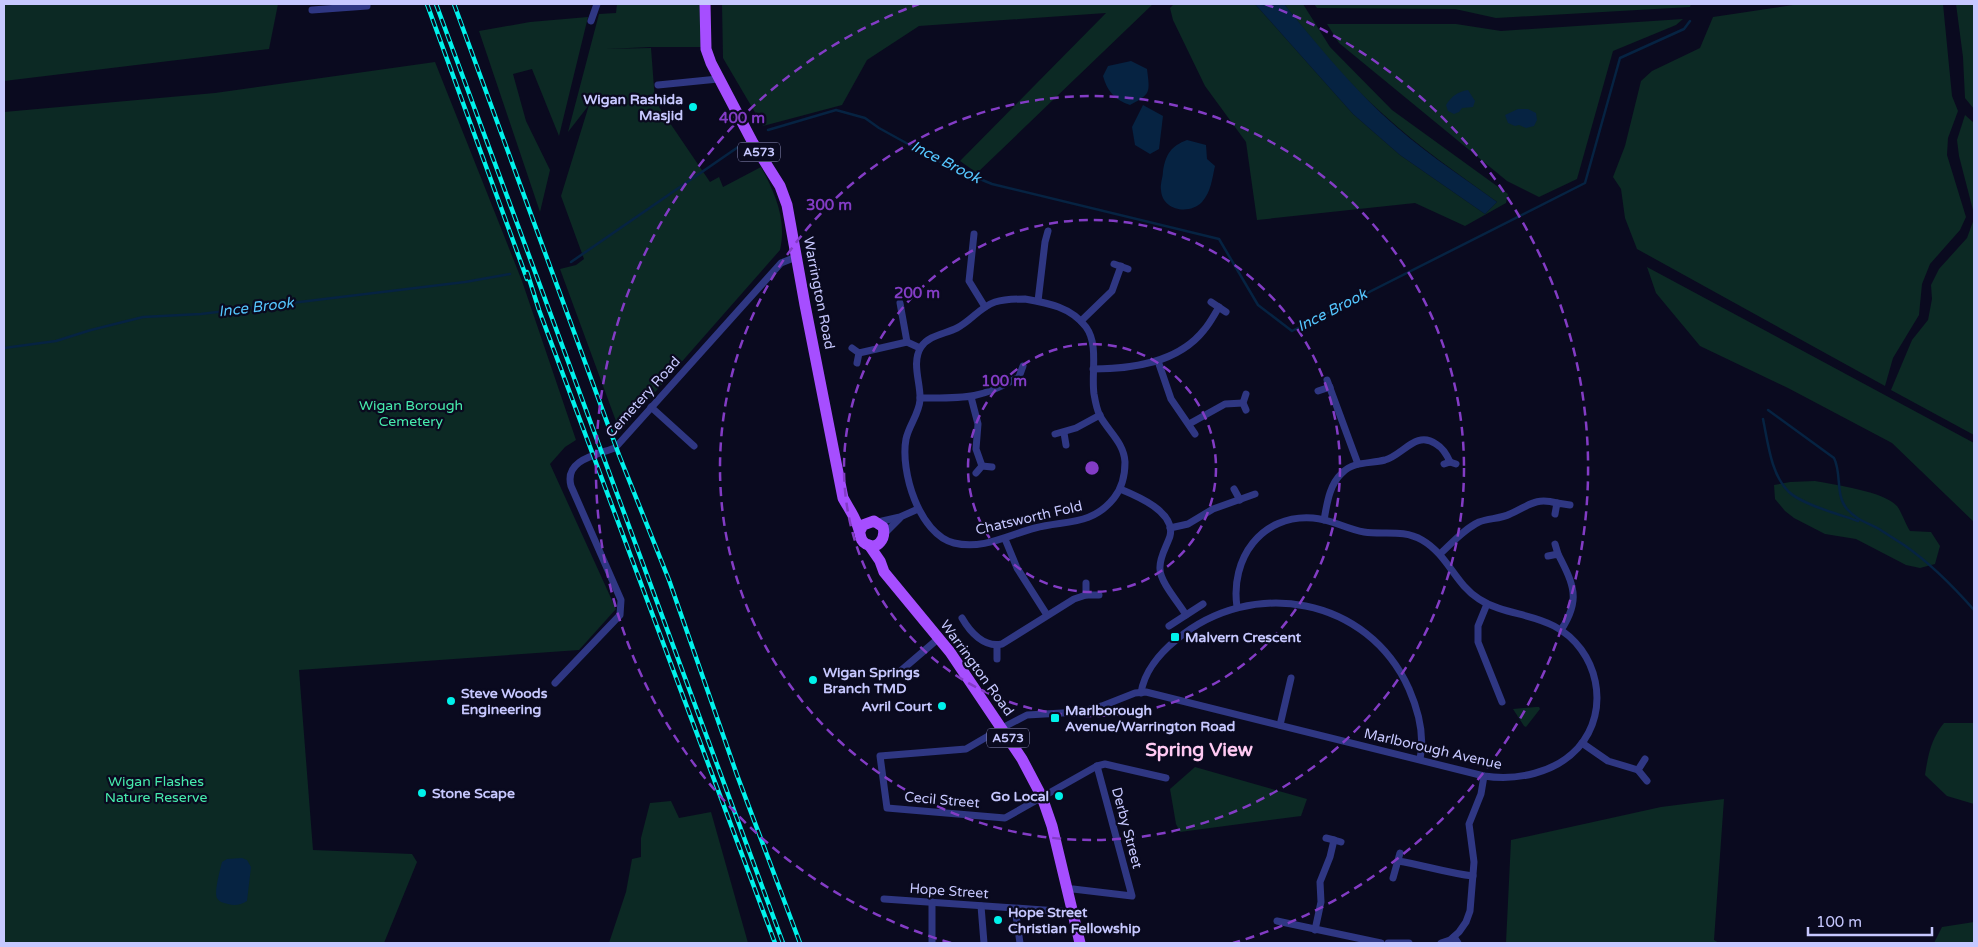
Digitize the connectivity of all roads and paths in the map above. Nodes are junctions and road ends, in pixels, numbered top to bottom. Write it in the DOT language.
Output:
graph roads {
  1 [pos="367,4"];
  2 [pos="597,4"];
  3 [pos="705,4"];
  4 [pos="312,10"];
  5 [pos="590,21"];
  6 [pos="718,79"];
  7 [pos="658,85"];
  8 [pos="1048,231"];
  9 [pos="974,234"];
  10 [pos="964,244"];
  11 [pos="973,245"];
  12 [pos="796,257"];
  13 [pos="1121,266"];
  14 [pos="1038,301"];
  15 [pos="1211,302"];
  16 [pos="900,303"];
  17 [pos="985,307"];
  18 [pos="1219,307"];
  19 [pos="1226,312"];
  20 [pos="1081,321"];
  21 [pos="907,342"];
  22 [pos="852,348"];
  23 [pos="920,348"];
  24 [pos="859,353"];
  25 [pos="1158,361"];
  26 [pos="857,363"];
  27 [pos="1023,366"];
  28 [pos="1093,369"];
  29 [pos="1318,391"];
  30 [pos="1246,394"];
  31 [pos="971,397"];
  32 [pos="920,398"];
  33 [pos="650,408"];
  34 [pos="1100,415"];
  35 [pos="1189,424"];
  36 [pos="1064,432"];
  37 [pos="1055,434"];
  38 [pos="1195,434"];
  39 [pos="1066,445"];
  40 [pos="694,446"];
  41 [pos="1450,463"];
  42 [pos="1358,464"];
  43 [pos="982,466"];
  44 [pos="992,467"];
  45 [pos="976,473"];
  46 [pos="1120,489"];
  47 [pos="1234,489"];
  48 [pos="1255,494"];
  49 [pos="1240,500"];
  50 [pos="1557,503"];
  51 [pos="1570,505"];
  52 [pos="918,509"];
  53 [pos="852,513"];
  54 [pos="1555,514"];
  55 [pos="900,517"];
  56 [pos="1324,520"];
  57 [pos="874,522"];
  58 [pos="1170,528"];
  59 [pos="860,532"];
  60 [pos="883,538"];
  61 [pos="1005,539"];
  62 [pos="1555,544"];
  63 [pos="869,545"];
  64 [pos="1440,554"];
  65 [pos="1558,554"];
  66 [pos="1548,556"];
  67 [pos="880,561"];
  68 [pos="1086,583"];
  69 [pos="1086,595"];
  70 [pos="1099,595"];
  71 [pos="1203,604"];
  72 [pos="1486,604"];
  73 [pos="1237,607"];
  74 [pos="1047,615"];
  75 [pos="1186,615"];
  76 [pos="962,618"];
  77 [pos="1169,626"];
  78 [pos="1561,630"];
  79 [pos="939,638"];
  80 [pos="996,645"];
  81 [pos="997,659"];
  82 [pos="897,674"];
  83 [pos="1291,678"];
  84 [pos="555,684"];
  85 [pos="1506,689"];
  86 [pos="1141,693"];
  87 [pos="1498,693"];
  88 [pos="1502,702"];
  89 [pos="1280,725"];
  90 [pos="1002,728"];
  91 [pos="984,736"];
  92 [pos="1582,743"];
  93 [pos="1420,759"];
  94 [pos="1645,759"];
  95 [pos="1097,766"];
  96 [pos="1638,770"];
  97 [pos="1484,776"];
  98 [pos="1166,778"];
  99 [pos="1647,781"];
  100 [pos="1042,797"];
  101 [pos="1326,838"];
  102 [pos="1400,853"];
  103 [pos="1398,861"];
  104 [pos="1473,876"];
  105 [pos="1393,878"];
  106 [pos="1066,890"];
  107 [pos="884,899"];
  108 [pos="932,902"];
  109 [pos="980,906"];
  110 [pos="1015,909"];
  111 [pos="1072,912"];
  112 [pos="1277,921"];
  113 [pos="1315,930"];
  114 [pos="1456,940"];
  115 [pos="932,943"];
  116 [pos="984,943"];
  117 [pos="1020,943"];
  118 [pos="1080,943"];
  119 [pos="1381,943"];
  120 [pos="1388,943"];
  121 [pos="1409,943"];
  122 [pos="1441,943"];
  1 -- 4 [label="street"];
  2 -- 5 [label="street"];
  3 -- 6 [label="main road, Warrington Road / A573"];
  6 -- 7 [label="street"];
  6 -- 12 [label="main road, Warrington Road / A573"];
  8 -- 14 [label="street"];
  9 -- 11 [label="street"];
  10 -- 11 [label="street"];
  11 -- 17 [label="street"];
  12 -- 33 [label="street, Cemetery Road"];
  12 -- 53 [label="main road, Warrington Road / A573"];
  13 -- 20 [label="street"];
  14 -- 17 [label="street"];
  14 -- 20 [label="street"];
  15 -- 18 [label="street"];
  16 -- 21 [label="street"];
  17 -- 23 [label="street"];
  18 -- 19 [label="street"];
  18 -- 25 [label="street"];
  20 -- 28 [label="street, Chatsworth Fold"];
  21 -- 23 [label="street"];
  21 -- 24 [label="street"];
  22 -- 24 [label="street"];
  23 -- 32 [label="street, Chatsworth Fold"];
  24 -- 26 [label="street"];
  25 -- 28 [label="street"];
  25 -- 35 [label="street"];
  27 -- 31 [label="street"];
  28 -- 34 [label="street, Chatsworth Fold"];
  29 -- 42 [label="street"];
  30 -- 35 [label="street"];
  31 -- 32 [label="street"];
  31 -- 43 [label="street"];
  32 -- 52 [label="street, Chatsworth Fold"];
  33 -- 40 [label="street"];
  33 -- 84 [label="street, Cemetery Road"];
  34 -- 36 [label="street"];
  34 -- 46 [label="street, Chatsworth Fold"];
  35 -- 38 [label="street"];
  36 -- 37 [label="street"];
  36 -- 39 [label="street"];
  41 -- 42 [label="street"];
  42 -- 56 [label="street"];
  43 -- 44 [label="street"];
  43 -- 45 [label="street"];
  46 -- 58 [label="street"];
  46 -- 61 [label="street, Chatsworth Fold"];
  47 -- 49 [label="street"];
  48 -- 49 [label="street"];
  49 -- 58 [label="street"];
  50 -- 51 [label="street"];
  50 -- 54 [label="street"];
  50 -- 64 [label="street"];
  52 -- 55 [label="street"];
  52 -- 61 [label="street, Chatsworth Fold"];
  53 -- 57 [label="main road"];
  53 -- 59 [label="main road, Warrington Road / A573"];
  55 -- 57 [label="street"];
  55 -- 60 [label="street"];
  56 -- 64 [label="street, Marlborough Avenue"];
  56 -- 73 [label="street, Marlborough Avenue"];
  57 -- 59 [label="main road"];
  57 -- 60 [label="main road"];
  58 -- 75 [label="street"];
  59 -- 63 [label="main road, A573"];
  60 -- 63 [label="main road"];
  60 -- 67 [label="main road"];
  61 -- 74 [label="street"];
  62 -- 65 [label="street"];
  63 -- 67 [label="main road, Warrington Road / A573"];
  64 -- 72 [label="street, Marlborough Avenue"];
  65 -- 66 [label="street"];
  65 -- 78 [label="street"];
  67 -- 79 [label="main road, Warrington Road / A573"];
  68 -- 69 [label="street"];
  69 -- 70 [label="street"];
  69 -- 74 [label="street"];
  71 -- 75 [label="street"];
  72 -- 78 [label="street, Marlborough Avenue"];
  72 -- 87 [label="street"];
  73 -- 86 [label="street"];
  73 -- 93 [label="street"];
  74 -- 80 [label="street"];
  75 -- 77 [label="street"];
  76 -- 80 [label="street"];
  78 -- 92 [label="street, Marlborough Avenue"];
  79 -- 82 [label="street"];
  79 -- 90 [label="main road, Warrington Road / A573"];
  80 -- 81 [label="street"];
  83 -- 89 [label="street"];
  85 -- 87 [label="street"];
  86 -- 89 [label="street, Marlborough Avenue"];
  86 -- 90 [label="street, Marlborough Avenue"];
  87 -- 88 [label="street"];
  89 -- 93 [label="street, Marlborough Avenue"];
  90 -- 100 [label="main road, Warrington Road / A573"];
  91 -- 100 [label="street, Cecil Street"];
  92 -- 96 [label="street"];
  92 -- 97 [label="street, Marlborough Avenue"];
  93 -- 97 [label="street, Marlborough Avenue"];
  94 -- 96 [label="street"];
  95 -- 98 [label="street"];
  95 -- 100 [label="street"];
  95 -- 106 [label="street, Derby Street"];
  96 -- 99 [label="street"];
  97 -- 104 [label="street"];
  100 -- 106 [label="main road, Warrington Road / A573"];
  101 -- 113 [label="street"];
  102 -- 103 [label="street"];
  103 -- 104 [label="street"];
  103 -- 105 [label="street"];
  104 -- 114 [label="street"];
  106 -- 111 [label="main road, Warrington Road / A573"];
  107 -- 108 [label="street, Hope Street"];
  108 -- 109 [label="street, Hope Street"];
  108 -- 115 [label="street"];
  109 -- 110 [label="street, Hope Street"];
  109 -- 116 [label="street"];
  110 -- 111 [label="street, Hope Street"];
  110 -- 117 [label="street"];
  111 -- 118 [label="main road, Warrington Road / A573"];
  112 -- 113 [label="street"];
  113 -- 119 [label="street"];
  114 -- 122 [label="street"];
  120 -- 121 [label="street"];
}
